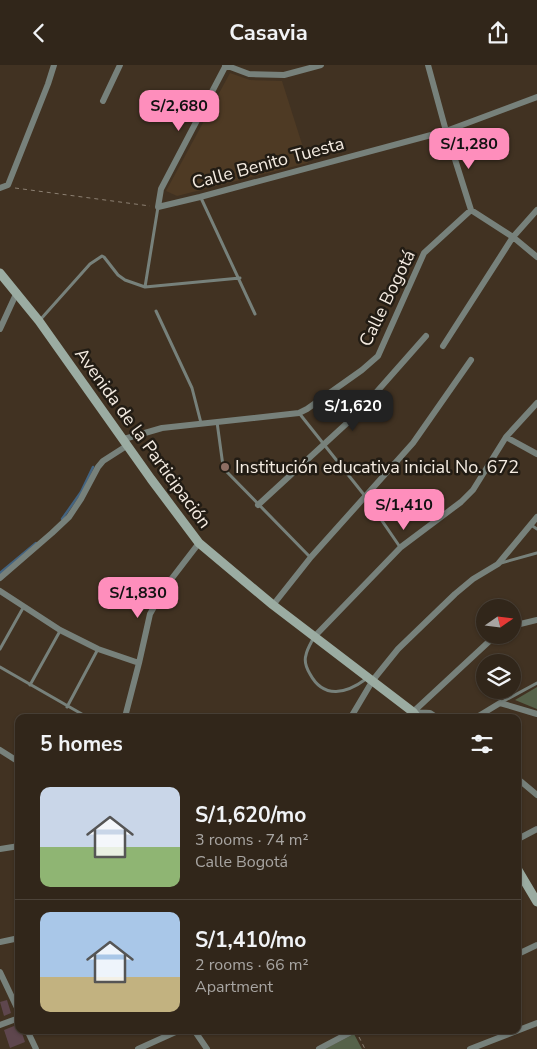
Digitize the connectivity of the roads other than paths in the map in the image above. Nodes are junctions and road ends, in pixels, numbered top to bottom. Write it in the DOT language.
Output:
graph roads {
  1 [pos="54,65"];
  2 [pos="120,65"];
  3 [pos="225,65"];
  4 [pos="321,65"];
  5 [pos="428,65"];
  6 [pos="537,97"];
  7 [pos="103,101"];
  8 [pos="446,131"];
  9 [pos="3,187"];
  10 [pos="200,197"];
  11 [pos="158,207"];
  12 [pos="471,210"];
  13 [pos="537,211"];
  14 [pos="513,237"];
  15 [pos="537,257"];
  16 [pos="0,273"];
  17 [pos="240,278"];
  18 [pos="145,287"];
  19 [pos="17,292"];
  20 [pos="156,311"];
  21 [pos="255,313"];
  22 [pos="39,321"];
  23 [pos="0,329"];
  24 [pos="426,336"];
  25 [pos="443,346"];
  26 [pos="471,360"];
  27 [pos="537,403"];
  28 [pos="299,413"];
  29 [pos="217,421"];
  30 [pos="202,424"];
  31 [pos="506,437"];
  32 [pos="126,442"];
  33 [pos="324,444"];
  34 [pos="537,454"];
  35 [pos="364,496"];
  36 [pos="258,505"];
  37 [pos="537,517"];
  38 [pos="531,524"];
  39 [pos="537,529"];
  40 [pos="199,543"];
  41 [pos="401,547"];
  42 [pos="537,553"];
  43 [pos="311,557"];
  44 [pos="498,564"];
  45 [pos="0,578"];
  46 [pos="0,591"];
  47 [pos="273,605"];
  48 [pos="24,607"];
  49 [pos="537,620"];
  50 [pos="521,624"];
  51 [pos="60,630"];
  52 [pos="314,637"];
  53 [pos="487,644"];
  54 [pos="0,649"];
  55 [pos="98,649"];
  56 [pos="139,663"];
  57 [pos="0,667"];
  58 [pos="370,679"];
  59 [pos="537,683"];
  60 [pos="30,685"];
  61 [pos="500,703"];
  62 [pos="67,707"];
  63 [pos="81,714"];
  64 [pos="125,714"];
  65 [pos="352,714"];
  66 [pos="414,714"];
  67 [pos="416,714"];
  68 [pos="482,714"];
  69 [pos="537,714"];
  70 [pos="0,751"];
  71 [pos="15,759"];
  72 [pos="521,782"];
  73 [pos="537,795"];
  74 [pos="537,829"];
  75 [pos="521,837"];
  76 [pos="15,847"];
  77 [pos="0,849"];
  78 [pos="521,875"];
  79 [pos="537,903"];
  80 [pos="15,939"];
  81 [pos="0,942"];
  82 [pos="537,945"];
  83 [pos="521,953"];
  84 [pos="0,972"];
  85 [pos="15,1004"];
  86 [pos="15,1019"];
  87 [pos="537,1023"];
  88 [pos="0,1025"];
  89 [pos="521,1029"];
  90 [pos="29,1034"];
  91 [pos="171,1034"];
  92 [pos="197,1034"];
  93 [pos="347,1034"];
  94 [pos="509,1034"];
  95 [pos="36,1049"];
  96 [pos="138,1049"];
  97 [pos="207,1049"];
  98 [pos="319,1049"];
  99 [pos="470,1049"];
  1 -- 9 [label="street"];
  2 -- 7 [label="street"];
  3 -- 4 [label="street"];
  3 -- 11 [label="street"];
  5 -- 8 [label="street"];
  6 -- 8 [label="street, Calle Benito Tuesta"];
  8 -- 10 [label="street, Calle Benito Tuesta"];
  8 -- 12 [label="street"];
  10 -- 11 [label="street, Calle Benito Tuesta"];
  10 -- 17 [label="lane"];
  11 -- 18 [label="lane"];
  12 -- 14 [label="street"];
  12 -- 28 [label="street, Calle Bogotá"];
  13 -- 14 [label="street"];
  14 -- 15 [label="street"];
  14 -- 25 [label="street"];
  16 -- 19 [label="main road, Avenida de la Participación"];
  17 -- 18 [label="lane"];
  17 -- 21 [label="lane"];
  18 -- 22 [label="lane"];
  19 -- 22 [label="main road, Avenida de la Participación"];
  19 -- 23 [label="street"];
  20 -- 30 [label="lane"];
  22 -- 32 [label="main road, Avenida de la Participación"];
  24 -- 33 [label="street"];
  26 -- 35 [label="street"];
  27 -- 31 [label="street"];
  28 -- 29 [label="street, Calle Bogotá"];
  28 -- 33 [label="lane"];
  29 -- 30 [label="street, Calle Bogotá"];
  29 -- 36 [label="lane"];
  30 -- 32 [label="street, Calle Bogotá"];
  31 -- 34 [label="street"];
  31 -- 41 [label="street"];
  32 -- 40 [label="main road, Avenida de la Participación"];
  32 -- 45 [label="street, Calle Bogotá"];
  33 -- 35 [label="lane"];
  33 -- 36 [label="street"];
  35 -- 41 [label="lane"];
  35 -- 43 [label="street"];
  36 -- 43 [label="lane"];
  37 -- 38 [label="street"];
  38 -- 39 [label="lane"];
  38 -- 44 [label="street"];
  40 -- 47 [label="main road, Avenida de la Participación"];
  40 -- 56 [label="street"];
  41 -- 52 [label="street"];
  42 -- 44 [label="lane"];
  43 -- 47 [label="street"];
  44 -- 58 [label="street"];
  46 -- 48 [label="street"];
  47 -- 52 [label="main road, Avenida de la Participación"];
  48 -- 51 [label="street"];
  48 -- 54 [label="lane"];
  49 -- 50 [label="street"];
  51 -- 55 [label="street"];
  51 -- 60 [label="lane"];
  52 -- 58 [label="main road, Avenida de la Participación"];
  52 -- 58 [label="lane"];
  53 -- 67 [label="street"];
  55 -- 56 [label="street"];
  55 -- 62 [label="lane"];
  56 -- 64 [label="street"];
  57 -- 60 [label="lane"];
  58 -- 65 [label="street"];
  58 -- 66 [label="main road, Avenida de la Participación"];
  59 -- 61 [label="lane"];
  60 -- 62 [label="lane"];
  61 -- 68 [label="street"];
  61 -- 69 [label="street"];
  62 -- 63 [label="lane"];
  70 -- 71 [label="street"];
  72 -- 73 [label="street"];
  74 -- 75 [label="street"];
  76 -- 77 [label="street"];
  78 -- 79 [label="main road"];
  80 -- 81 [label="street"];
  82 -- 83 [label="street"];
  84 -- 85 [label="street"];
  86 -- 88 [label="street"];
  87 -- 89 [label="street"];
  90 -- 95 [label="street"];
  91 -- 96 [label="street"];
  92 -- 97 [label="street"];
  93 -- 98 [label="street"];
  94 -- 99 [label="street"];
}
